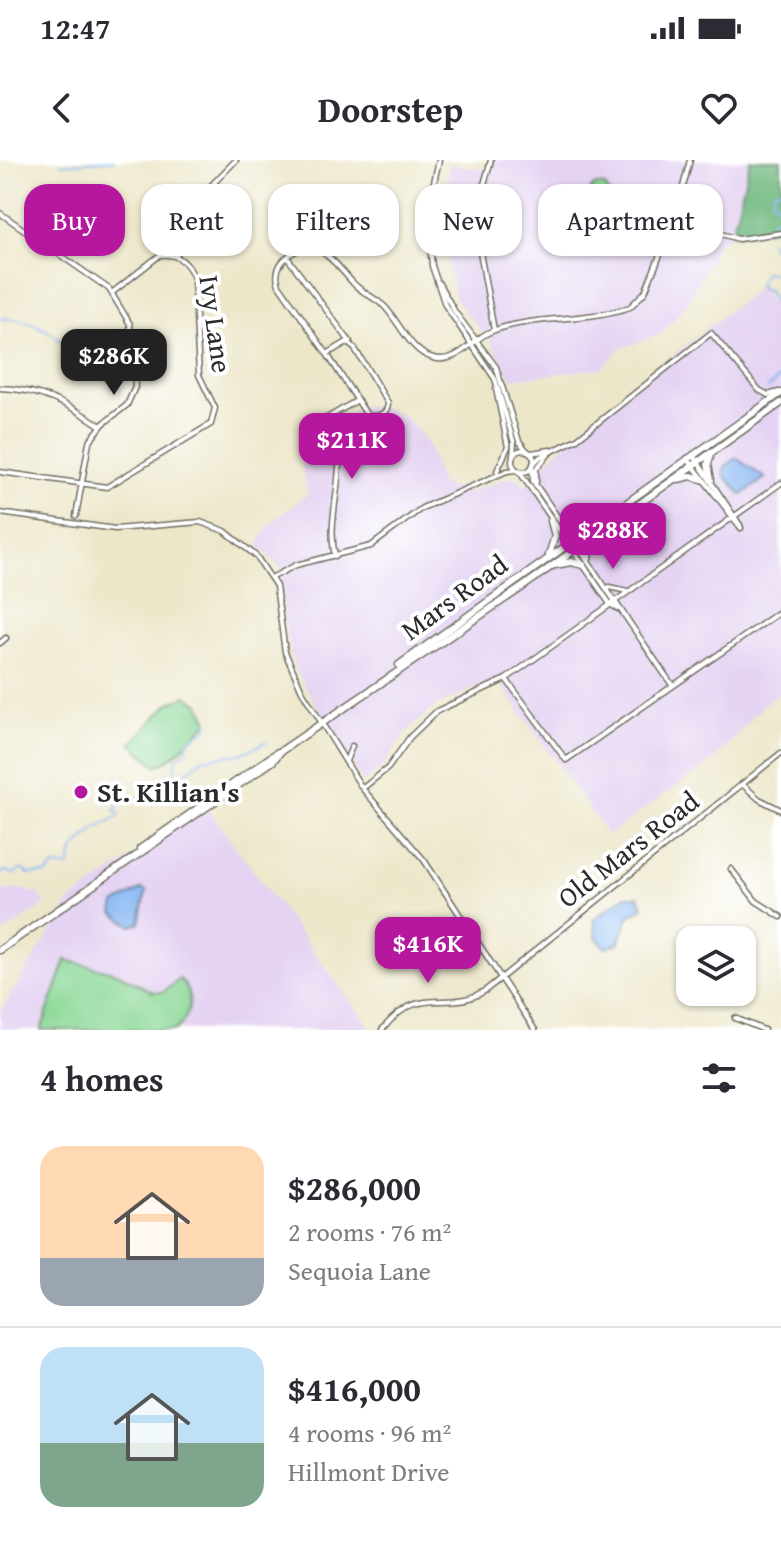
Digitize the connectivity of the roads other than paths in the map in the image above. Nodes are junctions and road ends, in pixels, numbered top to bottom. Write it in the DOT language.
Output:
graph roads {
  1 [pos="236,160"];
  2 [pos="439,160"];
  3 [pos="491,160"];
  4 [pos="690,160"];
  5 [pos="213,184"];
  6 [pos="684,184"];
  7 [pos="0,213"];
  8 [pos="781,233"];
  9 [pos="723,234"];
  10 [pos="159,256"];
  11 [pos="176,256"];
  12 [pos="660,256"];
  13 [pos="287,257"];
  14 [pos="113,292"];
  15 [pos="494,330"];
  16 [pos="476,343"];
  17 [pos="351,344"];
  18 [pos="327,354"];
  19 [pos="495,379"];
  20 [pos="0,388"];
  21 [pos="781,392"];
  22 [pos="356,401"];
  23 [pos="781,403"];
  24 [pos="327,418"];
  25 [pos="510,419"];
  26 [pos="101,426"];
  27 [pos="556,449"];
  28 [pos="527,451"];
  29 [pos="712,451"];
  30 [pos="690,456"];
  31 [pos="513,457"];
  32 [pos="337,460"];
  33 [pos="695,464"];
  34 [pos="533,466"];
  35 [pos="497,471"];
  36 [pos="518,471"];
  37 [pos="0,472"];
  38 [pos="702,479"];
  39 [pos="711,480"];
  40 [pos="671,481"];
  41 [pos="478,482"];
  42 [pos="781,483"];
  43 [pos="79,485"];
  44 [pos="538,488"];
  45 [pos="630,499"];
  46 [pos="727,502"];
  47 [pos="748,506"];
  48 [pos="725,510"];
  49 [pos="0,513"];
  50 [pos="76,516"];
  51 [pos="733,516"];
  52 [pos="551,521"];
  53 [pos="67,523"];
  54 [pos="81,525"];
  55 [pos="719,526"];
  56 [pos="566,527"];
  57 [pos="591,537"];
  58 [pos="571,541"];
  59 [pos="576,548"];
  60 [pos="335,556"];
  61 [pos="547,558"];
  62 [pos="585,562"];
  63 [pos="552,565"];
  64 [pos="273,577"];
  65 [pos="606,585"];
  66 [pos="630,590"];
  67 [pos="603,594"];
  68 [pos="616,600"];
  69 [pos="610,604"];
  70 [pos="620,611"];
  71 [pos="781,611"];
  72 [pos="599,612"];
  73 [pos="6,638"];
  74 [pos="0,643"];
  75 [pos="391,673"];
  76 [pos="506,679"];
  77 [pos="672,685"];
  78 [pos="322,721"];
  79 [pos="341,752"];
  80 [pos="781,753"];
  81 [pos="346,761"];
  82 [pos="742,784"];
  83 [pos="362,788"];
  84 [pos="781,810"];
  85 [pos="731,869"];
  86 [pos="781,917"];
  87 [pos="0,950"];
  88 [pos="500,978"];
  89 [pos="735,1018"];
  90 [pos="382,1030"];
  91 [pos="535,1030"];
  92 [pos="764,1030"];
  1 -- 5 [label="street"];
  2 -- 16 [label="street"];
  3 -- 15 [label="street"];
  4 -- 6 [label="street"];
  7 -- 14 [label="street"];
  8 -- 9 [label="street"];
  10 -- 14 [label="street, Ivy Lane"];
  11 -- 43 [label="street, Ivy Lane"];
  12 -- 15 [label="street"];
  13 -- 16 [label="street"];
  13 -- 17 [label="street"];
  13 -- 18 [label="street"];
  14 -- 26 [label="street"];
  15 -- 16 [label="street"];
  16 -- 19 [label="street"];
  16 -- 25 [label="street"];
  17 -- 18 [label="street"];
  17 -- 22 [label="street"];
  18 -- 22 [label="street"];
  19 -- 25 [label="street"];
  19 -- 35 [label="street"];
  20 -- 26 [label="street"];
  21 -- 27 [label="street"];
  21 -- 30 [label="main road, Mars Road"];
  22 -- 24 [label="street"];
  23 -- 29 [label="main road, Mars Road"];
  24 -- 32 [label="street"];
  24 -- 32 [label="street"];
  25 -- 28 [label="street"];
  25 -- 31 [label="street"];
  26 -- 43 [label="street"];
  27 -- 28 [label="street"];
  27 -- 34 [label="street"];
  27 -- 44 [label="street"];
  28 -- 31 [label="street"];
  28 -- 34 [label="street"];
  29 -- 33 [label="main road, Mars Road"];
  29 -- 39 [label="main road"];
  30 -- 33 [label="street"];
  30 -- 45 [label="main road, Mars Road"];
  31 -- 35 [label="street"];
  31 -- 36 [label="street"];
  32 -- 60 [label="street"];
  33 -- 38 [label="street"];
  33 -- 39 [label="street"];
  33 -- 40 [label="main road, Mars Road"];
  34 -- 36 [label="street"];
  34 -- 44 [label="street"];
  35 -- 41 [label="street"];
  36 -- 41 [label="street"];
  36 -- 52 [label="street"];
  37 -- 43 [label="street"];
  38 -- 40 [label="main road"];
  38 -- 48 [label="street"];
  39 -- 46 [label="street"];
  40 -- 57 [label="main road, Mars Road"];
  41 -- 60 [label="street"];
  42 -- 47 [label="street"];
  43 -- 50 [label="street"];
  44 -- 56 [label="street"];
  45 -- 56 [label="main road"];
  45 -- 58 [label="main road, Mars Road"];
  46 -- 47 [label="street"];
  46 -- 51 [label="street"];
  47 -- 51 [label="street"];
  48 -- 51 [label="street"];
  48 -- 55 [label="street"];
  49 -- 53 [label="street"];
  50 -- 53 [label="street"];
  50 -- 54 [label="street"];
  51 -- 55 [label="street"];
  52 -- 58 [label="street"];
  52 -- 61 [label="main road"];
  53 -- 54 [label="street"];
  54 -- 64 [label="street"];
  55 -- 66 [label="street"];
  56 -- 58 [label="street"];
  57 -- 59 [label="main road, Mars Road"];
  57 -- 62 [label="main road"];
  58 -- 59 [label="street"];
  58 -- 61 [label="main road, Mars Road"];
  59 -- 62 [label="street"];
  59 -- 63 [label="main road, Mars Road"];
  60 -- 64 [label="street"];
  61 -- 75 [label="main road, Mars Road"];
  62 -- 63 [label="main road"];
  62 -- 65 [label="street"];
  62 -- 67 [label="street"];
  63 -- 75 [label="main road, Mars Road"];
  64 -- 78 [label="street"];
  65 -- 66 [label="street"];
  65 -- 68 [label="street"];
  66 -- 68 [label="street"];
  67 -- 69 [label="street"];
  67 -- 72 [label="street"];
  68 -- 69 [label="street"];
  68 -- 70 [label="street"];
  69 -- 70 [label="street"];
  69 -- 72 [label="street"];
  70 -- 77 [label="street"];
  71 -- 77 [label="street"];
  72 -- 76 [label="street"];
  73 -- 74 [label="street"];
  75 -- 78 [label="main road, Mars Road"];
  76 -- 77 [label="street"];
  76 -- 83 [label="street"];
  78 -- 79 [label="street"];
  78 -- 87 [label="main road, Mars Road"];
  79 -- 81 [label="street"];
  79 -- 81 [label="street"];
  80 -- 82 [label="street, Old Mars Road"];
  81 -- 83 [label="street"];
  82 -- 84 [label="street"];
  82 -- 88 [label="street, Old Mars Road"];
  83 -- 88 [label="street"];
  85 -- 86 [label="street"];
  88 -- 90 [label="street, Old Mars Road"];
  88 -- 91 [label="street"];
  89 -- 92 [label="street"];
}
